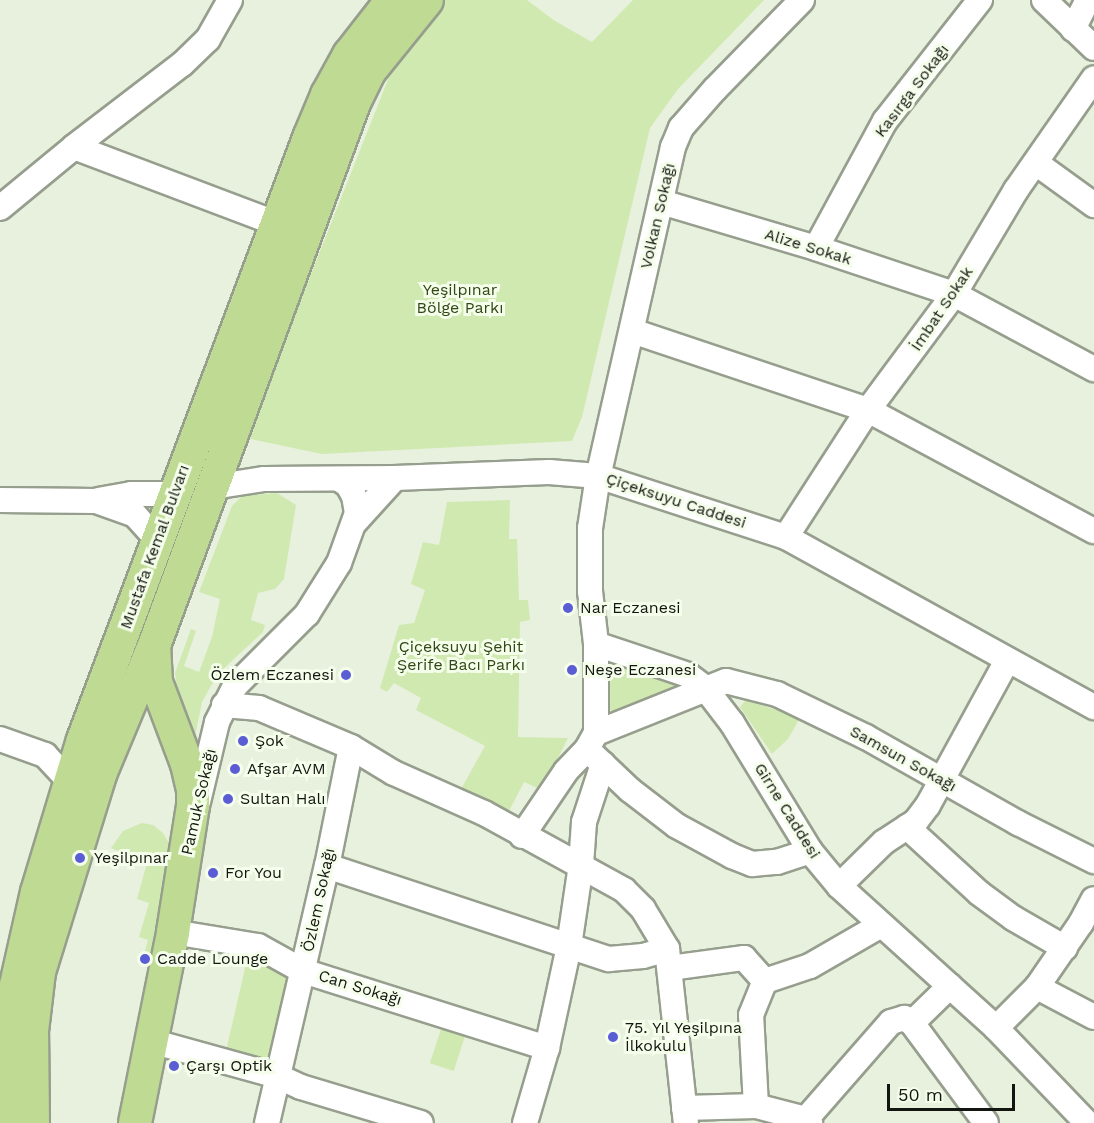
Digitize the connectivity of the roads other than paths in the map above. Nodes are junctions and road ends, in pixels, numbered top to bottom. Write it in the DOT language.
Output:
graph roads {
  1 [pos="230,0"];
  2 [pos="392,0"];
  3 [pos="427,0"];
  4 [pos="802,0"];
  5 [pos="980,0"];
  6 [pos="1044,0"];
  7 [pos="1088,0"];
  8 [pos="1073,29"];
  9 [pos="1094,48"];
  10 [pos="1094,78"];
  11 [pos="74,147"];
  12 [pos="1036,163"];
  13 [pos="661,202"];
  14 [pos="1094,205"];
  15 [pos="0,207"];
  16 [pos="275,223"];
  17 [pos="816,248"];
  18 [pos="954,294"];
  19 [pos="632,331"];
  20 [pos="1094,369"];
  21 [pos="868,410"];
  22 [pos="232,436"];
  23 [pos="598,476"];
  24 [pos="395,478"];
  25 [pos="264,479"];
  26 [pos="339,479"];
  27 [pos="213,488"];
  28 [pos="174,494"];
  29 [pos="0,500"];
  30 [pos="96,501"];
  31 [pos="355,522"];
  32 [pos="1094,531"];
  33 [pos="786,537"];
  34 [pos="157,545"];
  35 [pos="155,643"];
  36 [pos="596,644"];
  37 [pos="1007,661"];
  38 [pos="248,672"];
  39 [pos="705,688"];
  40 [pos="224,705"];
  41 [pos="259,708"];
  42 [pos="1094,708"];
  43 [pos="92,719"];
  44 [pos="0,739"];
  45 [pos="351,747"];
  46 [pos="595,749"];
  47 [pos="45,755"];
  48 [pos="941,782"];
  49 [pos="71,783"];
  50 [pos="907,827"];
  51 [pos="192,828"];
  52 [pos="522,836"];
  53 [pos="810,851"];
  54 [pos="1094,861"];
  55 [pos="581,865"];
  56 [pos="327,866"];
  57 [pos="839,886"];
  58 [pos="1094,899"];
  59 [pos="881,925"];
  60 [pos="173,932"];
  61 [pos="569,946"];
  62 [pos="1065,948"];
  63 [pos="669,958"];
  64 [pos="303,971"];
  65 [pos="765,981"];
  66 [pos="950,986"];
  67 [pos="1037,987"];
  68 [pos="1094,1017"];
  69 [pos="912,1023"];
  70 [pos="996,1028"];
  71 [pos="151,1041"];
  72 [pos="547,1048"];
  73 [pos="5,1051"];
  74 [pos="277,1076"];
  75 [pos="13,1103"];
  76 [pos="756,1106"];
  77 [pos="685,1116"];
  78 [pos="808,1121"];
  79 [pos="33,1123"];
  80 [pos="135,1123"];
  81 [pos="267,1123"];
  82 [pos="421,1123"];
  83 [pos="525,1123"];
  84 [pos="986,1123"];
  85 [pos="1087,1123"];
  1 -- 11 [label="street"];
  2 -- 16 [label="main road, Mustafa Kemal Bulvarı"];
  3 -- 22 [label="main road, Mustafa Kemal Bulvarı"];
  4 -- 13 [label="street, Volkan Sokağı"];
  5 -- 17 [label="street, Kasırga Sokağı"];
  6 -- 8 [label="street"];
  7 -- 8 [label="street"];
  8 -- 9 [label="street"];
  10 -- 12 [label="street, İmbat Sokak"];
  11 -- 15 [label="street"];
  11 -- 16 [label="street"];
  12 -- 14 [label="street"];
  12 -- 18 [label="street, İmbat Sokak"];
  13 -- 17 [label="street, Alize Sokak"];
  13 -- 19 [label="street, Volkan Sokağı"];
  16 -- 28 [label="main road, Mustafa Kemal Bulvarı"];
  17 -- 18 [label="street, Alize Sokak"];
  18 -- 20 [label="street, Alize Sokak"];
  18 -- 21 [label="street, İmbat Sokak"];
  19 -- 21 [label="street"];
  19 -- 23 [label="street, Volkan Sokağı"];
  21 -- 32 [label="street"];
  21 -- 33 [label="street, İmbat Sokak"];
  22 -- 25 [label="street"];
  22 -- 27 [label="main road, Mustafa Kemal Bulvarı"];
  23 -- 24 [label="street, Çiçeksuyu Caddesi"];
  23 -- 33 [label="street, Çiçeksuyu Caddesi"];
  23 -- 36 [label="street"];
  24 -- 26 [label="street, Çiçeksuyu Caddesi"];
  24 -- 31 [label="street, Pamuk Sokağı"];
  25 -- 26 [label="street, Çiçeksuyu Caddesi"];
  25 -- 27 [label="street, Çiçeksuyu Caddesi"];
  26 -- 31 [label="street, Pamuk Sokağı"];
  27 -- 28 [label="main road"];
  27 -- 35 [label="main road, Mustafa Kemal Bulvarı"];
  28 -- 30 [label="street"];
  28 -- 34 [label="main road, Mustafa Kemal Bulvarı"];
  29 -- 30 [label="street"];
  30 -- 34 [label="street"];
  31 -- 38 [label="street, Pamuk Sokağı"];
  33 -- 37 [label="street, Çiçeksuyu Caddesi"];
  34 -- 43 [label="main road, Mustafa Kemal Bulvarı"];
  35 -- 51 [label="main road, Mustafa Kemal Bulvarı"];
  35 -- 75 [label="main road, Mustafa Kemal Bulvarı"];
  36 -- 39 [label="street, Girne Caddesi"];
  36 -- 46 [label="street"];
  37 -- 42 [label="street, Çiçeksuyu Caddesi"];
  37 -- 48 [label="street"];
  38 -- 40 [label="street, Pamuk Sokağı"];
  38 -- 41 [label="street"];
  39 -- 46 [label="street, Samsun Sokağı"];
  39 -- 48 [label="street, Samsun Sokağı"];
  39 -- 53 [label="street, Girne Caddesi"];
  40 -- 41 [label="street"];
  40 -- 51 [label="street, Pamuk Sokağı"];
  41 -- 45 [label="street"];
  43 -- 47 [label="street"];
  43 -- 49 [label="main road, Mustafa Kemal Bulvarı"];
  44 -- 47 [label="street"];
  45 -- 52 [label="street"];
  45 -- 56 [label="street, Özlem Sokağı"];
  46 -- 52 [label="street"];
  46 -- 53 [label="street"];
  46 -- 55 [label="street"];
  47 -- 49 [label="street"];
  48 -- 50 [label="street"];
  48 -- 54 [label="street, Samsun Sokağı"];
  49 -- 73 [label="main road, Mustafa Kemal Bulvarı"];
  50 -- 57 [label="street"];
  50 -- 62 [label="street"];
  51 -- 60 [label="main road, Pamuk Sokağı"];
  52 -- 55 [label="street"];
  53 -- 57 [label="street, Girne Caddesi"];
  55 -- 61 [label="street"];
  55 -- 63 [label="street"];
  56 -- 61 [label="street"];
  56 -- 64 [label="street, Özlem Sokağı"];
  57 -- 59 [label="street, Girne Caddesi"];
  58 -- 62 [label="street"];
  59 -- 65 [label="street"];
  59 -- 66 [label="street, Girne Caddesi"];
  60 -- 64 [label="street, Can Sokağı"];
  60 -- 71 [label="main road, Pamuk Sokağı"];
  61 -- 63 [label="street"];
  61 -- 72 [label="street"];
  62 -- 67 [label="street"];
  63 -- 65 [label="street"];
  63 -- 77 [label="street"];
  64 -- 72 [label="street, Can Sokağı"];
  64 -- 74 [label="street, Özlem Sokağı"];
  65 -- 76 [label="street"];
  66 -- 69 [label="street"];
  66 -- 70 [label="street, Girne Caddesi"];
  67 -- 68 [label="street"];
  67 -- 70 [label="street"];
  69 -- 78 [label="street"];
  69 -- 84 [label="street"];
  70 -- 85 [label="street, Girne Caddesi"];
  71 -- 74 [label="street"];
  71 -- 80 [label="main road, Pamuk Sokağı"];
  72 -- 83 [label="street"];
  73 -- 75 [label="main road, Mustafa Kemal Bulvarı"];
  74 -- 81 [label="street, Özlem Sokağı"];
  74 -- 82 [label="street"];
  75 -- 79 [label="main road, Mustafa Kemal Bulvarı"];
  76 -- 77 [label="street"];
  76 -- 78 [label="street"];
}
